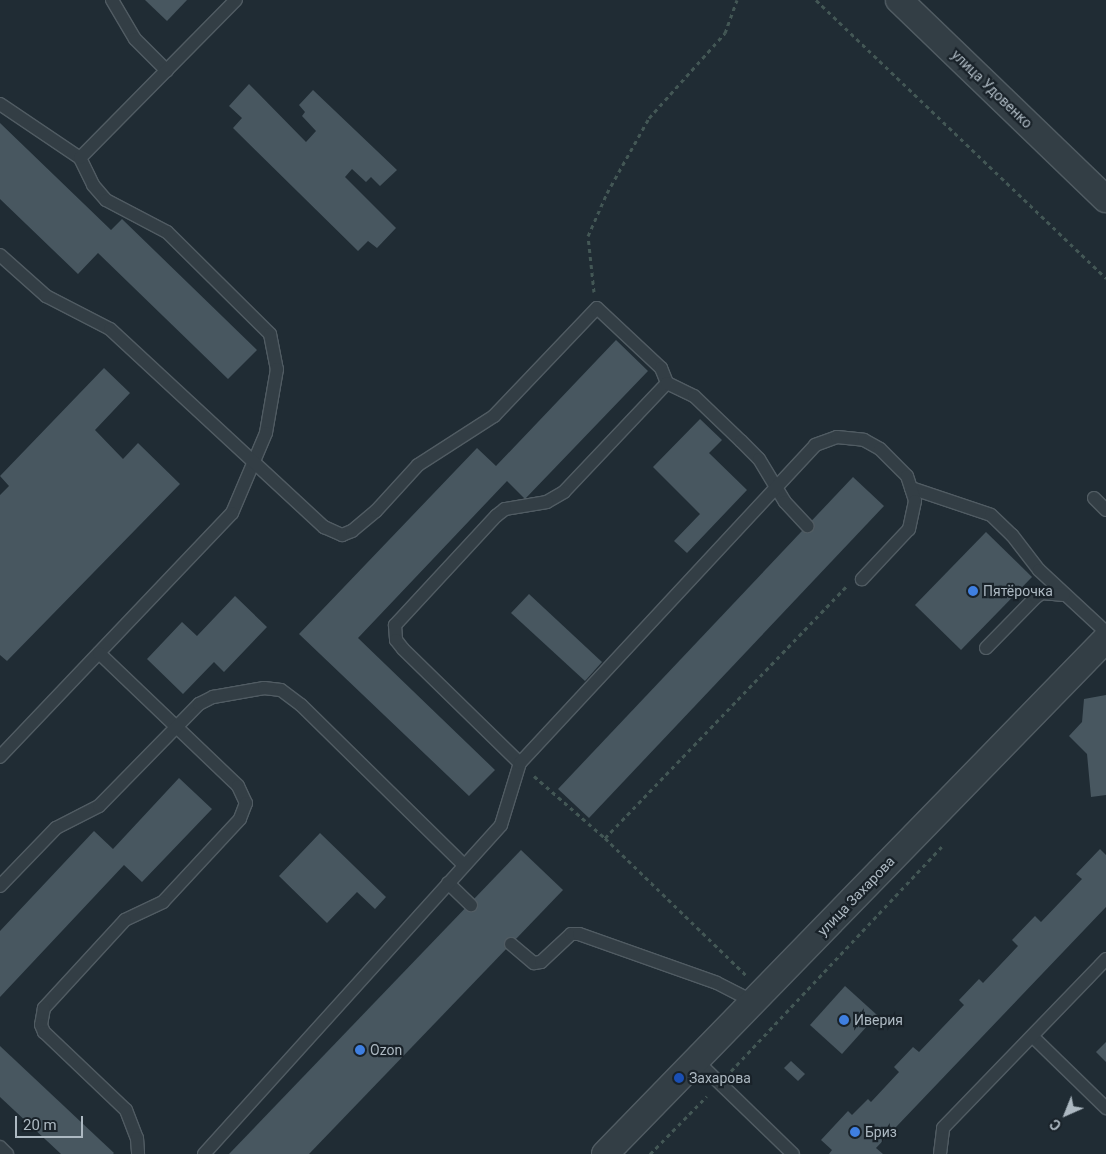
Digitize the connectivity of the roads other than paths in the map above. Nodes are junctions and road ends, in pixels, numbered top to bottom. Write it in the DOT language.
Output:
graph roads {
  1 [pos="112,0"];
  2 [pos="236,0"];
  3 [pos="899,0"];
  4 [pos="167,71"];
  5 [pos="0,104"];
  6 [pos="80,158"];
  7 [pos="1096,185"];
  8 [pos="1106,199"];
  9 [pos="0,255"];
  10 [pos="667,383"];
  11 [pos="255,461"];
  12 [pos="775,487"];
  13 [pos="911,488"];
  14 [pos="1094,498"];
  15 [pos="1106,510"];
  16 [pos="807,526"];
  17 [pos="856,581"];
  18 [pos="1064,595"];
  19 [pos="1106,632"];
  20 [pos="1106,639"];
  21 [pos="986,648"];
  22 [pos="100,653"];
  23 [pos="176,726"];
  24 [pos="0,757"];
  25 [pos="520,763"];
  26 [pos="464,864"];
  27 [pos="448,883"];
  28 [pos="0,886"];
  29 [pos="471,905"];
  30 [pos="511,944"];
  31 [pos="1106,959"];
  32 [pos="758,997"];
  33 [pos="1033,1037"];
  34 [pos="698,1062"];
  35 [pos="1106,1108"];
  36 [pos="0,1148"];
  37 [pos="7,1154"];
  38 [pos="137,1154"];
  39 [pos="204,1154"];
  40 [pos="605,1154"];
  41 [pos="793,1154"];
  42 [pos="940,1154"];
  1 -- 4 [label="lane"];
  2 -- 4 [label="lane"];
  3 -- 7 [label="street, улица Удовенко"];
  4 -- 6 [label="lane"];
  5 -- 6 [label="lane"];
  6 -- 11 [label="lane"];
  7 -- 8 [label="street, улица Удовенко"];
  9 -- 11 [label="lane"];
  10 -- 11 [label="lane"];
  10 -- 12 [label="lane"];
  10 -- 25 [label="lane"];
  11 -- 22 [label="lane"];
  12 -- 13 [label="lane"];
  12 -- 16 [label="lane"];
  12 -- 25 [label="lane"];
  13 -- 17 [label="lane"];
  13 -- 18 [label="lane"];
  14 -- 15 [label="lane"];
  18 -- 19 [label="lane"];
  18 -- 21 [label="lane"];
  20 -- 32 [label="street, улица Захарова"];
  22 -- 23 [label="lane"];
  22 -- 24 [label="lane"];
  23 -- 26 [label="lane"];
  23 -- 28 [label="lane"];
  23 -- 38 [label="lane"];
  25 -- 26 [label="lane"];
  26 -- 27 [label="lane"];
  27 -- 29 [label="lane"];
  27 -- 39 [label="lane"];
  30 -- 32 [label="lane"];
  31 -- 33 [label="lane"];
  32 -- 34 [label="street, улица Захарова"];
  33 -- 35 [label="lane"];
  33 -- 42 [label="lane"];
  34 -- 40 [label="street, улица Захарова"];
  34 -- 41 [label="lane"];
  36 -- 37 [label="lane"];
}
